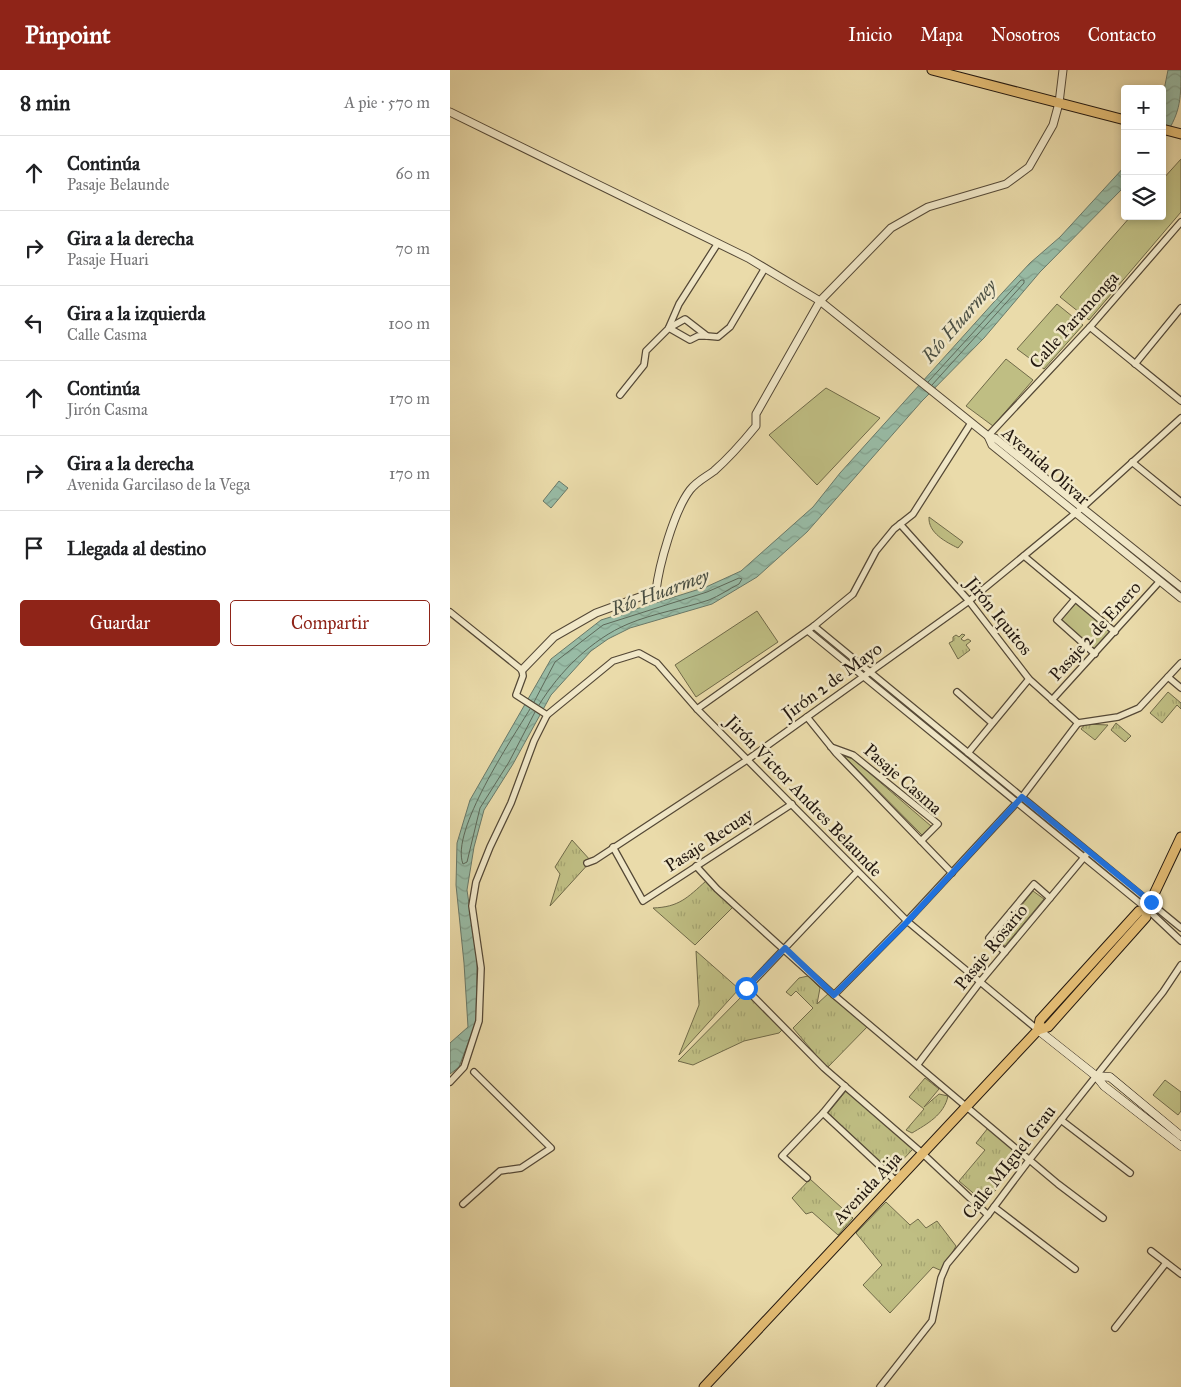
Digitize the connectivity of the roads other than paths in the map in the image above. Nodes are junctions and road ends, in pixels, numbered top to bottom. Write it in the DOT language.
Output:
graph roads {
  1 [pos="932,70"];
  2 [pos="1063,70"];
  3 [pos="1059,103"];
  4 [pos="450,112"];
  5 [pos="1121,119"];
  6 [pos="1181,222"];
  7 [pos="718,243"];
  8 [pos="765,268"];
  9 [pos="820,301"];
  10 [pos="1181,308"];
  11 [pos="1090,327"];
  12 [pos="669,328"];
  13 [pos="706,336"];
  14 [pos="1135,364"];
  15 [pos="620,395"];
  16 [pos="1181,401"];
  17 [pos="1181,418"];
  18 [pos="971,423"];
  19 [pos="988,436"];
  20 [pos="1132,462"];
  21 [pos="1181,502"];
  22 [pos="1083,507"];
  23 [pos="1076,512"];
  24 [pos="900,524"];
  25 [pos="1024,556"];
  26 [pos="1160,581"];
  27 [pos="1181,587"];
  28 [pos="1181,597"];
  29 [pos="1074,598"];
  30 [pos="970,601"];
  31 [pos="450,612"];
  32 [pos="814,626"];
  33 [pos="808,630"];
  34 [pos="1115,632"];
  35 [pos="1095,654"];
  36 [pos="1181,663"];
  37 [pos="522,670"];
  38 [pos="870,672"];
  39 [pos="864,677"];
  40 [pos="1168,677"];
  41 [pos="1030,679"];
  42 [pos="1181,688"];
  43 [pos="957,692"];
  44 [pos="1052,700"];
  45 [pos="697,709"];
  46 [pos="547,715"];
  47 [pos="807,717"];
  48 [pos="992,723"];
  49 [pos="1078,723"];
  50 [pos="831,747"];
  51 [pos="968,753"];
  52 [pos="747,760"];
  53 [pos="1022,797"];
  54 [pos="1017,803"];
  55 [pos="792,804"];
  56 [pos="1181,837"];
  57 [pos="921,841"];
  58 [pos="613,847"];
  59 [pos="1089,852"];
  60 [pos="1084,858"];
  61 [pos="588,862"];
  62 [pos="696,866"];
  63 [pos="857,872"];
  64 [pos="952,873"];
  65 [pos="1050,898"];
  66 [pos="1149,906"];
  67 [pos="907,922"];
  68 [pos="1181,928"];
  69 [pos="1181,942"];
  70 [pos="785,948"];
  71 [pos="1006,952"];
  72 [pos="1181,965"];
  73 [pos="980,982"];
  74 [pos="834,995"];
  75 [pos="1038,1030"];
  76 [pos="918,1064"];
  77 [pos="474,1072"];
  78 [pos="1096,1076"];
  79 [pos="450,1082"];
  80 [pos="845,1086"];
  81 [pos="966,1104"];
  82 [pos="823,1113"];
  83 [pos="1061,1120"];
  84 [pos="1181,1136"];
  85 [pos="1181,1146"];
  86 [pos="922,1153"];
  87 [pos="1030,1159"];
  88 [pos="1130,1173"];
  89 [pos="807,1178"];
  90 [pos="896,1181"];
  91 [pos="463,1204"];
  92 [pos="994,1207"];
  93 [pos="988,1215"];
  94 [pos="1104,1218"];
  95 [pos="1151,1251"];
  96 [pos="1166,1263"];
  97 [pos="1075,1269"];
  98 [pos="1181,1274"];
  99 [pos="1116,1328"];
  100 [pos="704,1387"];
  101 [pos="880,1387"];
  1 -- 3 [label="main road"];
  2 -- 3 [label="street"];
  3 -- 5 [label="main road"];
  3 -- 9 [label="street"];
  4 -- 7 [label="street"];
  6 -- 11 [label="street, Calle Paramonga"];
  7 -- 8 [label="street"];
  7 -- 12 [label="street"];
  8 -- 9 [label="street"];
  8 -- 13 [label="street"];
  9 -- 18 [label="street"];
  9 -- 37 [label="street"];
  10 -- 14 [label="street"];
  11 -- 14 [label="street"];
  11 -- 19 [label="street, Calle Paramonga"];
  12 -- 13 [label="street"];
  12 -- 13 [label="street"];
  12 -- 15 [label="street"];
  14 -- 16 [label="street"];
  17 -- 20 [label="street, Jirón 2 de Mayo"];
  18 -- 19 [label="street"];
  18 -- 24 [label="street"];
  19 -- 22 [label="street, Avenida Olivar"];
  19 -- 23 [label="street, Avenida Olivar"];
  20 -- 21 [label="street"];
  20 -- 22 [label="street, Jirón 2 de Mayo"];
  22 -- 23 [label="street, Jirón 2 de Mayo"];
  22 -- 27 [label="street, Avenida Olivar"];
  23 -- 25 [label="street, Jirón 2 de Mayo"];
  23 -- 26 [label="street, Avenida Olivar"];
  24 -- 30 [label="street, Jirón Iquitos"];
  24 -- 32 [label="street"];
  25 -- 29 [label="street"];
  25 -- 30 [label="street, Jirón 2 de Mayo"];
  26 -- 28 [label="street, Avenida Olivar"];
  26 -- 34 [label="street, Pasaje 2 de Enero"];
  29 -- 34 [label="street"];
  29 -- 35 [label="street"];
  30 -- 38 [label="street, Jirón 2 de Mayo"];
  30 -- 41 [label="street, Jirón Iquitos"];
  31 -- 37 [label="street"];
  32 -- 33 [label="street"];
  32 -- 38 [label="street"];
  33 -- 39 [label="street"];
  33 -- 45 [label="street"];
  34 -- 35 [label="street, Pasaje 2 de Enero"];
  35 -- 44 [label="street, Pasaje 2 de Enero"];
  36 -- 40 [label="street"];
  37 -- 46 [label="street"];
  38 -- 39 [label="street, Jirón 2 de Mayo"];
  38 -- 51 [label="street"];
  39 -- 47 [label="street, Jirón 2 de Mayo"];
  39 -- 54 [label="street"];
  40 -- 42 [label="street"];
  40 -- 49 [label="street"];
  41 -- 44 [label="street, Jirón Iquitos"];
  41 -- 48 [label="street"];
  43 -- 48 [label="street"];
  44 -- 49 [label="street, Jirón Iquitos"];
  45 -- 46 [label="street, Jirón Victor Andres Belaunde"];
  45 -- 52 [label="street, Jirón Victor Andres Belaunde"];
  46 -- 79 [label="street"];
  47 -- 50 [label="street, Pasaje Casma"];
  47 -- 52 [label="street, Jirón 2 de Mayo"];
  48 -- 51 [label="street"];
  49 -- 53 [label="street"];
  50 -- 57 [label="street, Pasaje Casma"];
  50 -- 57 [label="street, Pasaje Casma"];
  51 -- 53 [label="street"];
  52 -- 55 [label="street, Jirón Victor Andres Belaunde"];
  52 -- 58 [label="street, Jirón 2 de Mayo"];
  53 -- 54 [label="street"];
  53 -- 59 [label="street"];
  54 -- 60 [label="street"];
  54 -- 64 [label="street"];
  55 -- 62 [label="street, Pasaje Recuay"];
  55 -- 63 [label="street, Jirón Victor Andres Belaunde"];
  56 -- 66 [label="main road, Avenida Aija"];
  57 -- 64 [label="street, Pasaje Casma"];
  58 -- 61 [label="street, Jirón 2 de Mayo"];
  58 -- 62 [label="street, Pasaje Recuay"];
  59 -- 60 [label="street, Pasaje Rosario"];
  59 -- 66 [label="street"];
  60 -- 65 [label="street, Pasaje Rosario"];
  60 -- 66 [label="street"];
  62 -- 70 [label="street"];
  63 -- 67 [label="street, Jirón Victor Andres Belaunde"];
  63 -- 70 [label="street"];
  64 -- 67 [label="street"];
  65 -- 71 [label="street, Pasaje Rosario"];
  65 -- 71 [label="street"];
  66 -- 68 [label="street"];
  66 -- 69 [label="street"];
  66 -- 75 [label="main road, Avenida Aija"];
  67 -- 73 [label="street, Jirón Victor Andres Belaunde"];
  67 -- 74 [label="street"];
  70 -- 74 [label="street"];
  70 -- 80 [label="street"];
  71 -- 73 [label="street, Pasaje Rosario"];
  72 -- 78 [label="street, Calle MIguel Grau"];
  73 -- 75 [label="street, Jirón Victor Andres Belaunde"];
  73 -- 76 [label="street, Pasaje Rosario"];
  74 -- 76 [label="street"];
  75 -- 78 [label="main road"];
  75 -- 81 [label="main road, Avenida Aija"];
  76 -- 81 [label="street"];
  77 -- 91 [label="street"];
  78 -- 83 [label="street, Calle MIguel Grau"];
  78 -- 84 [label="main road"];
  78 -- 85 [label="main road"];
  80 -- 82 [label="street"];
  80 -- 86 [label="street"];
  81 -- 86 [label="main road, Avenida Aija"];
  81 -- 87 [label="street"];
  82 -- 89 [label="street"];
  82 -- 90 [label="street"];
  83 -- 87 [label="street, Calle MIguel Grau"];
  83 -- 88 [label="street"];
  86 -- 90 [label="main road, Avenida Aija"];
  86 -- 93 [label="street"];
  87 -- 92 [label="street, Calle MIguel Grau"];
  87 -- 94 [label="street"];
  90 -- 100 [label="main road, Avenida Aija"];
  92 -- 93 [label="street, Calle MIguel Grau"];
  92 -- 97 [label="street"];
  93 -- 101 [label="street, Calle MIguel Grau"];
  95 -- 96 [label="street"];
  96 -- 98 [label="street"];
  96 -- 99 [label="street"];
}
